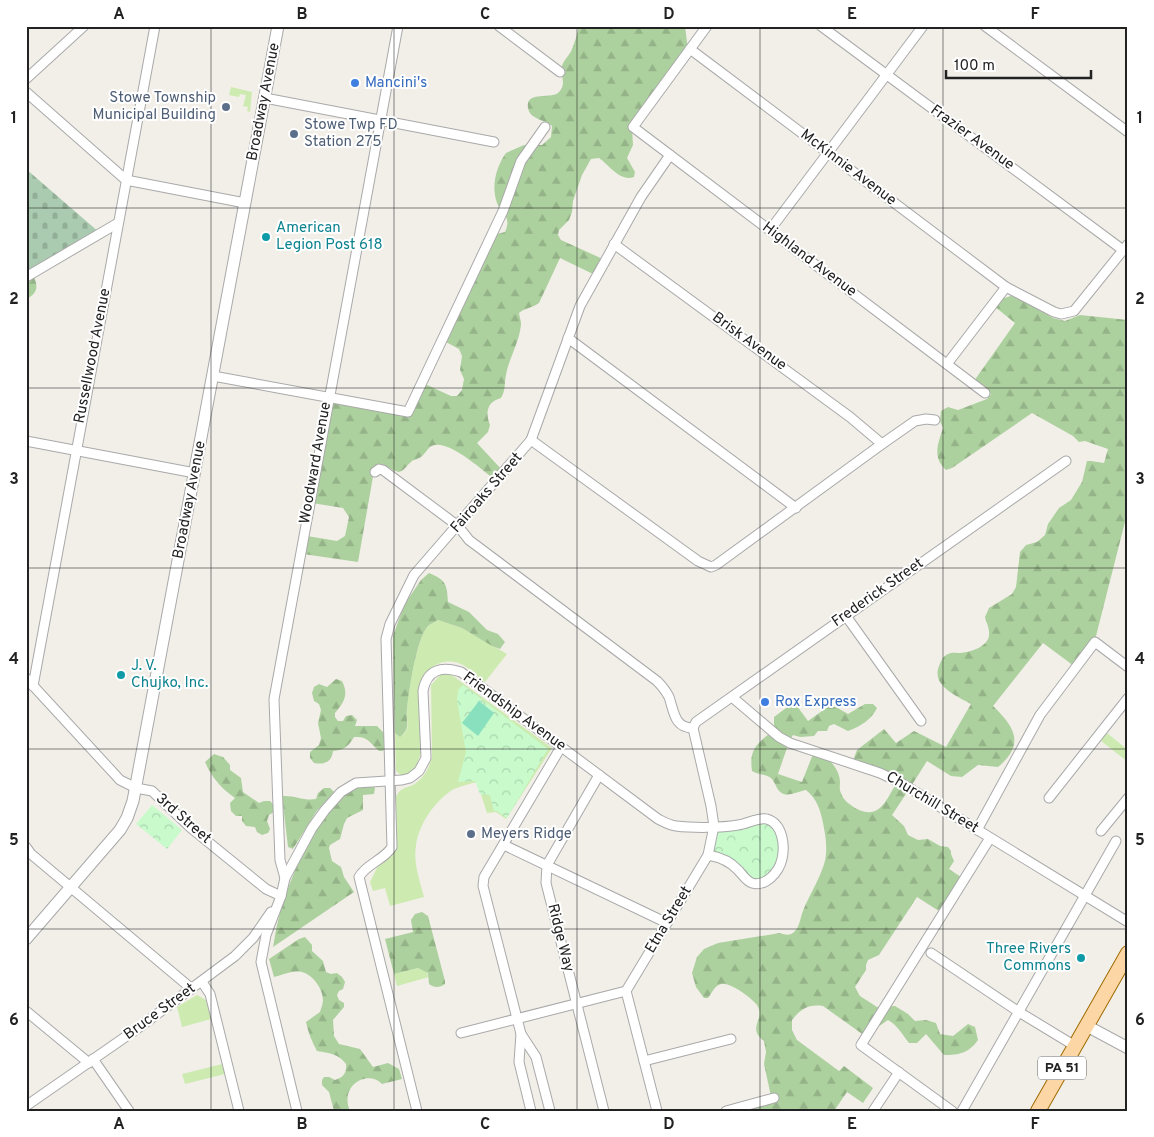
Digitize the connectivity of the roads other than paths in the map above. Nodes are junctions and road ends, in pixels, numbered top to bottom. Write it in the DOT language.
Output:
graph roads {
  1 [pos="84,26"];
  2 [pos="155,26"];
  3 [pos="278,26"];
  4 [pos="398,26"];
  5 [pos="499,26"];
  6 [pos="707,26"];
  7 [pos="821,26"];
  8 [pos="923,26"];
  9 [pos="985,26"];
  10 [pos="690,49"];
  11 [pos="560,72"];
  12 [pos="886,75"];
  13 [pos="26,79"];
  14 [pos="26,92"];
  15 [pos="265,98"];
  16 [pos="381,119"];
  17 [pos="545,127"];
  18 [pos="1128,132"];
  19 [pos="494,142"];
  20 [pos="828,153"];
  21 [pos="670,155"];
  22 [pos="126,180"];
  23 [pos="245,203"];
  24 [pos="118,222"];
  25 [pos="770,230"];
  26 [pos="614,244"];
  27 [pos="1125,247"];
  28 [pos="26,277"];
  29 [pos="1006,287"];
  30 [pos="568,338"];
  31 [pos="947,364"];
  32 [pos="213,376"];
  33 [pos="985,393"];
  34 [pos="328,398"];
  35 [pos="935,420"];
  36 [pos="531,440"];
  37 [pos="26,441"];
  38 [pos="882,444"];
  39 [pos="76,450"];
  40 [pos="1066,461"];
  41 [pos="375,472"];
  42 [pos="195,473"];
  43 [pos="796,508"];
  44 [pos="458,526"];
  45 [pos="846,616"];
  46 [pos="1128,667"];
  47 [pos="26,678"];
  48 [pos="33,686"];
  49 [pos="732,697"];
  50 [pos="1128,698"];
  51 [pos="920,721"];
  52 [pos="693,728"];
  53 [pos="561,747"];
  54 [pos="599,775"];
  55 [pos="390,781"];
  56 [pos="136,788"];
  57 [pos="1049,798"];
  58 [pos="1128,798"];
  59 [pos="714,826"];
  60 [pos="977,830"];
  61 [pos="1101,831"];
  62 [pos="990,838"];
  63 [pos="1116,841"];
  64 [pos="504,845"];
  65 [pos="26,847"];
  66 [pos="708,855"];
  67 [pos="547,865"];
  68 [pos="286,878"];
  69 [pos="71,886"];
  70 [pos="1085,896"];
  71 [pos="280,899"];
  72 [pos="1128,922"];
  73 [pos="667,923"];
  74 [pos="26,939"];
  75 [pos="931,953"];
  76 [pos="1128,953"];
  77 [pos="202,982"];
  78 [pos="192,989"];
  79 [pos="626,991"];
  80 [pos="577,1004"];
  81 [pos="26,1011"];
  82 [pos="1019,1012"];
  83 [pos="517,1019"];
  84 [pos="1087,1026"];
  85 [pos="461,1033"];
  86 [pos="521,1034"];
  87 [pos="730,1039"];
  88 [pos="1075,1046"];
  89 [pos="1128,1048"];
  90 [pos="91,1061"];
  91 [pos="644,1061"];
  92 [pos="899,1072"];
  93 [pos="774,1098"];
  94 [pos="26,1106"];
  95 [pos="942,1108"];
  96 [pos="129,1111"];
  97 [pos="240,1111"];
  98 [pos="298,1111"];
  99 [pos="417,1111"];
  100 [pos="531,1111"];
  101 [pos="550,1111"];
  102 [pos="604,1111"];
  103 [pos="657,1111"];
  104 [pos="726,1111"];
  105 [pos="872,1111"];
  106 [pos="952,1111"];
  107 [pos="962,1111"];
  108 [pos="1038,1111"];
  1 -- 13 [label="street"];
  2 -- 22 [label="street, Russellwood Avenue"];
  3 -- 15 [label="street, Broadway Avenue"];
  4 -- 16 [label="street, Woodward Avenue"];
  5 -- 11 [label="street"];
  6 -- 10 [label="street"];
  7 -- 12 [label="street, Frazier Avenue"];
  8 -- 12 [label="street"];
  9 -- 18 [label="street"];
  10 -- 20 [label="street, McKinnie Avenue"];
  10 -- 21 [label="street, Highland Avenue"];
  12 -- 20 [label="street"];
  12 -- 27 [label="street, Frazier Avenue"];
  14 -- 22 [label="street"];
  15 -- 16 [label="street"];
  15 -- 23 [label="street, Broadway Avenue"];
  16 -- 19 [label="street"];
  16 -- 34 [label="street, Woodward Avenue"];
  17 -- 34 [label="street"];
  20 -- 25 [label="street"];
  20 -- 29 [label="street, McKinnie Avenue"];
  21 -- 25 [label="street, Highland Avenue"];
  21 -- 26 [label="street, Fairoaks Street"];
  22 -- 23 [label="street"];
  22 -- 24 [label="street, Russellwood Avenue"];
  23 -- 32 [label="street, Broadway Avenue"];
  24 -- 28 [label="street"];
  24 -- 39 [label="street, Russellwood Avenue"];
  25 -- 31 [label="street, Highland Avenue"];
  26 -- 30 [label="street, Fairoaks Street"];
  26 -- 38 [label="street, Brisk Avenue"];
  27 -- 29 [label="street, McKinnie Avenue"];
  29 -- 31 [label="street"];
  30 -- 36 [label="street, Fairoaks Street"];
  30 -- 43 [label="street"];
  31 -- 33 [label="street, Highland Avenue"];
  32 -- 34 [label="street"];
  32 -- 42 [label="street, Broadway Avenue"];
  34 -- 68 [label="street, Woodward Avenue"];
  35 -- 38 [label="street"];
  36 -- 43 [label="street"];
  36 -- 44 [label="street, Fairoaks Street"];
  37 -- 39 [label="street"];
  38 -- 43 [label="street"];
  39 -- 42 [label="street"];
  39 -- 48 [label="street, Russellwood Avenue"];
  40 -- 45 [label="street, Frederick Street"];
  41 -- 44 [label="street"];
  42 -- 56 [label="street, Broadway Avenue"];
  44 -- 52 [label="street"];
  44 -- 55 [label="street, Fairoaks Street"];
  45 -- 49 [label="street, Frederick Street"];
  45 -- 51 [label="street"];
  46 -- 60 [label="street"];
  47 -- 48 [label="street, 3rd Street"];
  48 -- 56 [label="street, 3rd Street"];
  49 -- 52 [label="street, Frederick Street"];
  49 -- 60 [label="street, Churchill Street"];
  50 -- 57 [label="street"];
  52 -- 59 [label="street, Etna Street"];
  53 -- 54 [label="street, Friendship Avenue"];
  53 -- 55 [label="street, Friendship Avenue"];
  53 -- 64 [label="street"];
  54 -- 59 [label="street, Friendship Avenue"];
  54 -- 67 [label="street"];
  55 -- 68 [label="street, Friendship Avenue"];
  55 -- 99 [label="street, Fairoaks Street"];
  56 -- 69 [label="street, Broadway Avenue"];
  56 -- 71 [label="street, 3rd Street"];
  58 -- 61 [label="street"];
  59 -- 66 [label="street, Etna Street"];
  59 -- 66 [label="street, Friendship Avenue"];
  60 -- 62 [label="street, Churchill Street"];
  62 -- 70 [label="street, Churchill Street"];
  62 -- 92 [label="street"];
  63 -- 70 [label="street"];
  64 -- 67 [label="street"];
  64 -- 83 [label="street"];
  65 -- 69 [label="street"];
  66 -- 73 [label="street, Etna Street"];
  67 -- 73 [label="street"];
  67 -- 80 [label="street, Ridge Way"];
  68 -- 71 [label="street"];
  69 -- 74 [label="street, Broadway Avenue"];
  69 -- 78 [label="street"];
  70 -- 72 [label="street, Churchill Street"];
  70 -- 82 [label="street"];
  71 -- 77 [label="street, Bruce Street"];
  71 -- 98 [label="street"];
  73 -- 79 [label="street, Etna Street"];
  75 -- 82 [label="street"];
  76 -- 84 [label="main road, PA 51"];
  77 -- 78 [label="street, Bruce Street"];
  77 -- 97 [label="street"];
  78 -- 90 [label="street, Bruce Street"];
  79 -- 80 [label="street"];
  79 -- 91 [label="street"];
  80 -- 83 [label="street"];
  80 -- 102 [label="street, Ridge Way"];
  81 -- 90 [label="street"];
  82 -- 88 [label="street"];
  82 -- 107 [label="street"];
  83 -- 85 [label="street"];
  83 -- 86 [label="street"];
  84 -- 88 [label="main road, PA 51"];
  84 -- 89 [label="street"];
  86 -- 100 [label="street"];
  86 -- 101 [label="street"];
  87 -- 91 [label="street"];
  88 -- 108 [label="main road, PA 51"];
  90 -- 94 [label="street, Bruce Street"];
  90 -- 96 [label="street"];
  91 -- 103 [label="street"];
  92 -- 95 [label="street"];
  92 -- 105 [label="street"];
  93 -- 104 [label="street"];
  95 -- 106 [label="street"];
}
